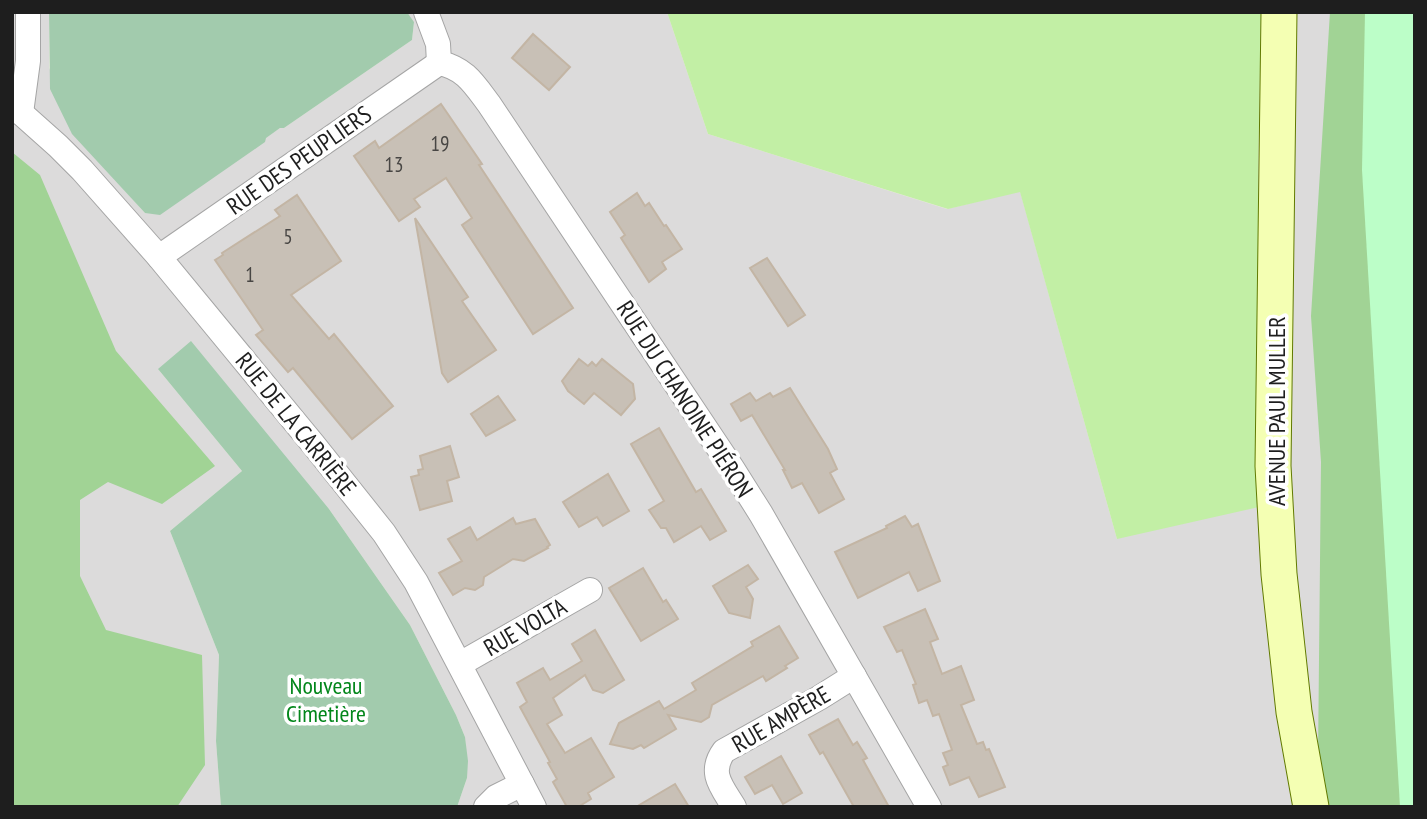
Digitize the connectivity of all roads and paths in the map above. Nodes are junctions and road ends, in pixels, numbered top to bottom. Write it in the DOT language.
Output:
graph roads {
  1 [pos="29,12"];
  2 [pos="426,12"];
  3 [pos="1279,12"];
  4 [pos="439,63"];
  5 [pos="16,111"];
  6 [pos="159,257"];
  7 [pos="590,590"];
  8 [pos="460,664"];
  9 [pos="855,676"];
  10 [pos="522,784"];
  11 [pos="486,807"];
  12 [pos="534,807"];
  13 [pos="734,807"];
  14 [pos="929,807"];
  15 [pos="1311,807"];
  1 -- 5 [label="street"];
  2 -- 4 [label="street"];
  3 -- 15 [label="main road, AVENUE PAUL MULLER"];
  4 -- 6 [label="street, RUE DES PEUPLIERS"];
  4 -- 9 [label="street, RUE DU CHANOINE PIÉRON"];
  5 -- 6 [label="street, RUE DE LA CARRIÈRE"];
  6 -- 8 [label="street, RUE DE LA CARRIÈRE"];
  7 -- 8 [label="street, RUE VOLTA"];
  8 -- 10 [label="street, RUE DE LA CARRIÈRE"];
  9 -- 13 [label="street, RUE AMPÈRE"];
  9 -- 14 [label="street, RUE DU CHANOINE PIÉRON"];
  10 -- 11 [label="street"];
  10 -- 12 [label="street, RUE DE LA CARRIÈRE"];
}
